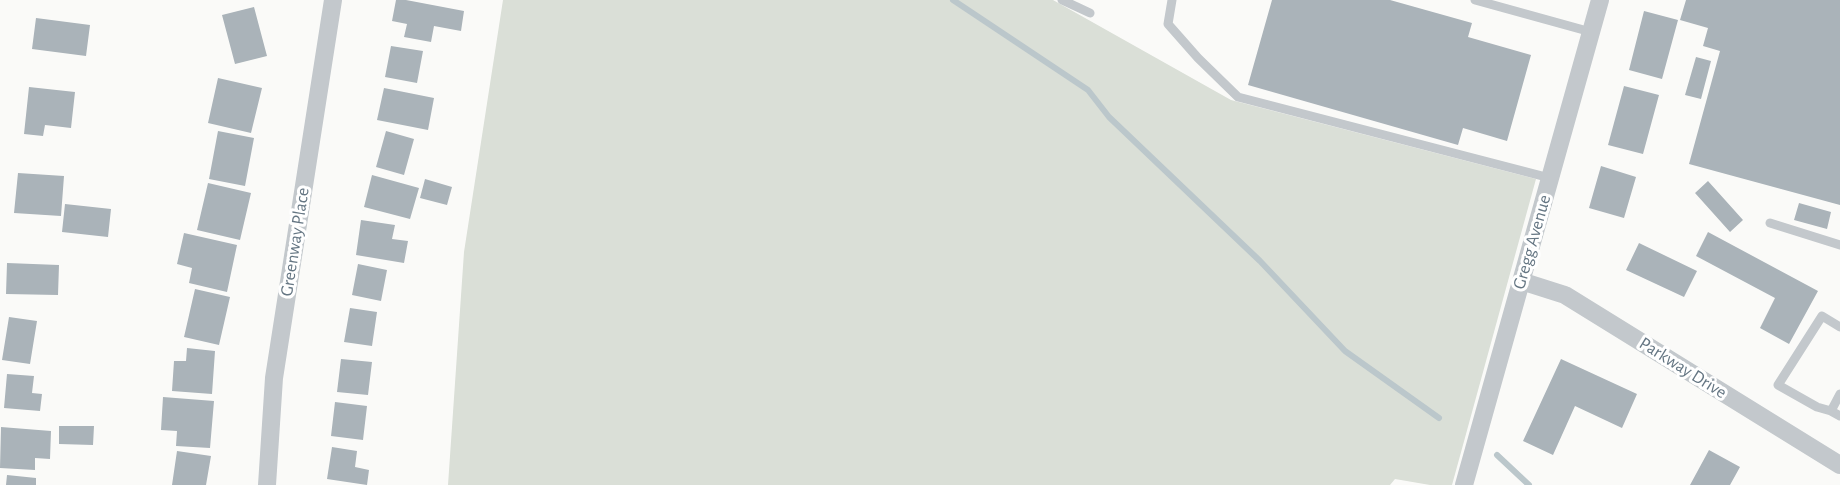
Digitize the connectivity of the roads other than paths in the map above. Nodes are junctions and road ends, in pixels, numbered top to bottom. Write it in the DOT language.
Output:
graph roads {
  1 [pos="333,0"];
  2 [pos="1062,0"];
  3 [pos="1172,0"];
  4 [pos="1475,0"];
  5 [pos="1600,0"];
  6 [pos="1090,13"];
  7 [pos="1591,32"];
  8 [pos="1550,178"];
  9 [pos="1770,223"];
  10 [pos="1840,245"];
  11 [pos="1521,281"];
  12 [pos="1840,327"];
  13 [pos="1840,394"];
  14 [pos="1831,411"];
  15 [pos="1840,416"];
  16 [pos="1839,462"];
  17 [pos="267,485"];
  18 [pos="1464,485"];
  1 -- 17 [label="street, Greenway Place"];
  2 -- 6 [label="lane"];
  3 -- 8 [label="lane"];
  4 -- 7 [label="lane"];
  5 -- 7 [label="street, Gregg Avenue"];
  7 -- 8 [label="street, Gregg Avenue"];
  8 -- 11 [label="street, Gregg Avenue"];
  9 -- 10 [label="lane"];
  11 -- 16 [label="street, Parkway Drive"];
  11 -- 18 [label="street, Gregg Avenue"];
  12 -- 14 [label="lane"];
  13 -- 14 [label="lane"];
  14 -- 15 [label="lane"];
}
